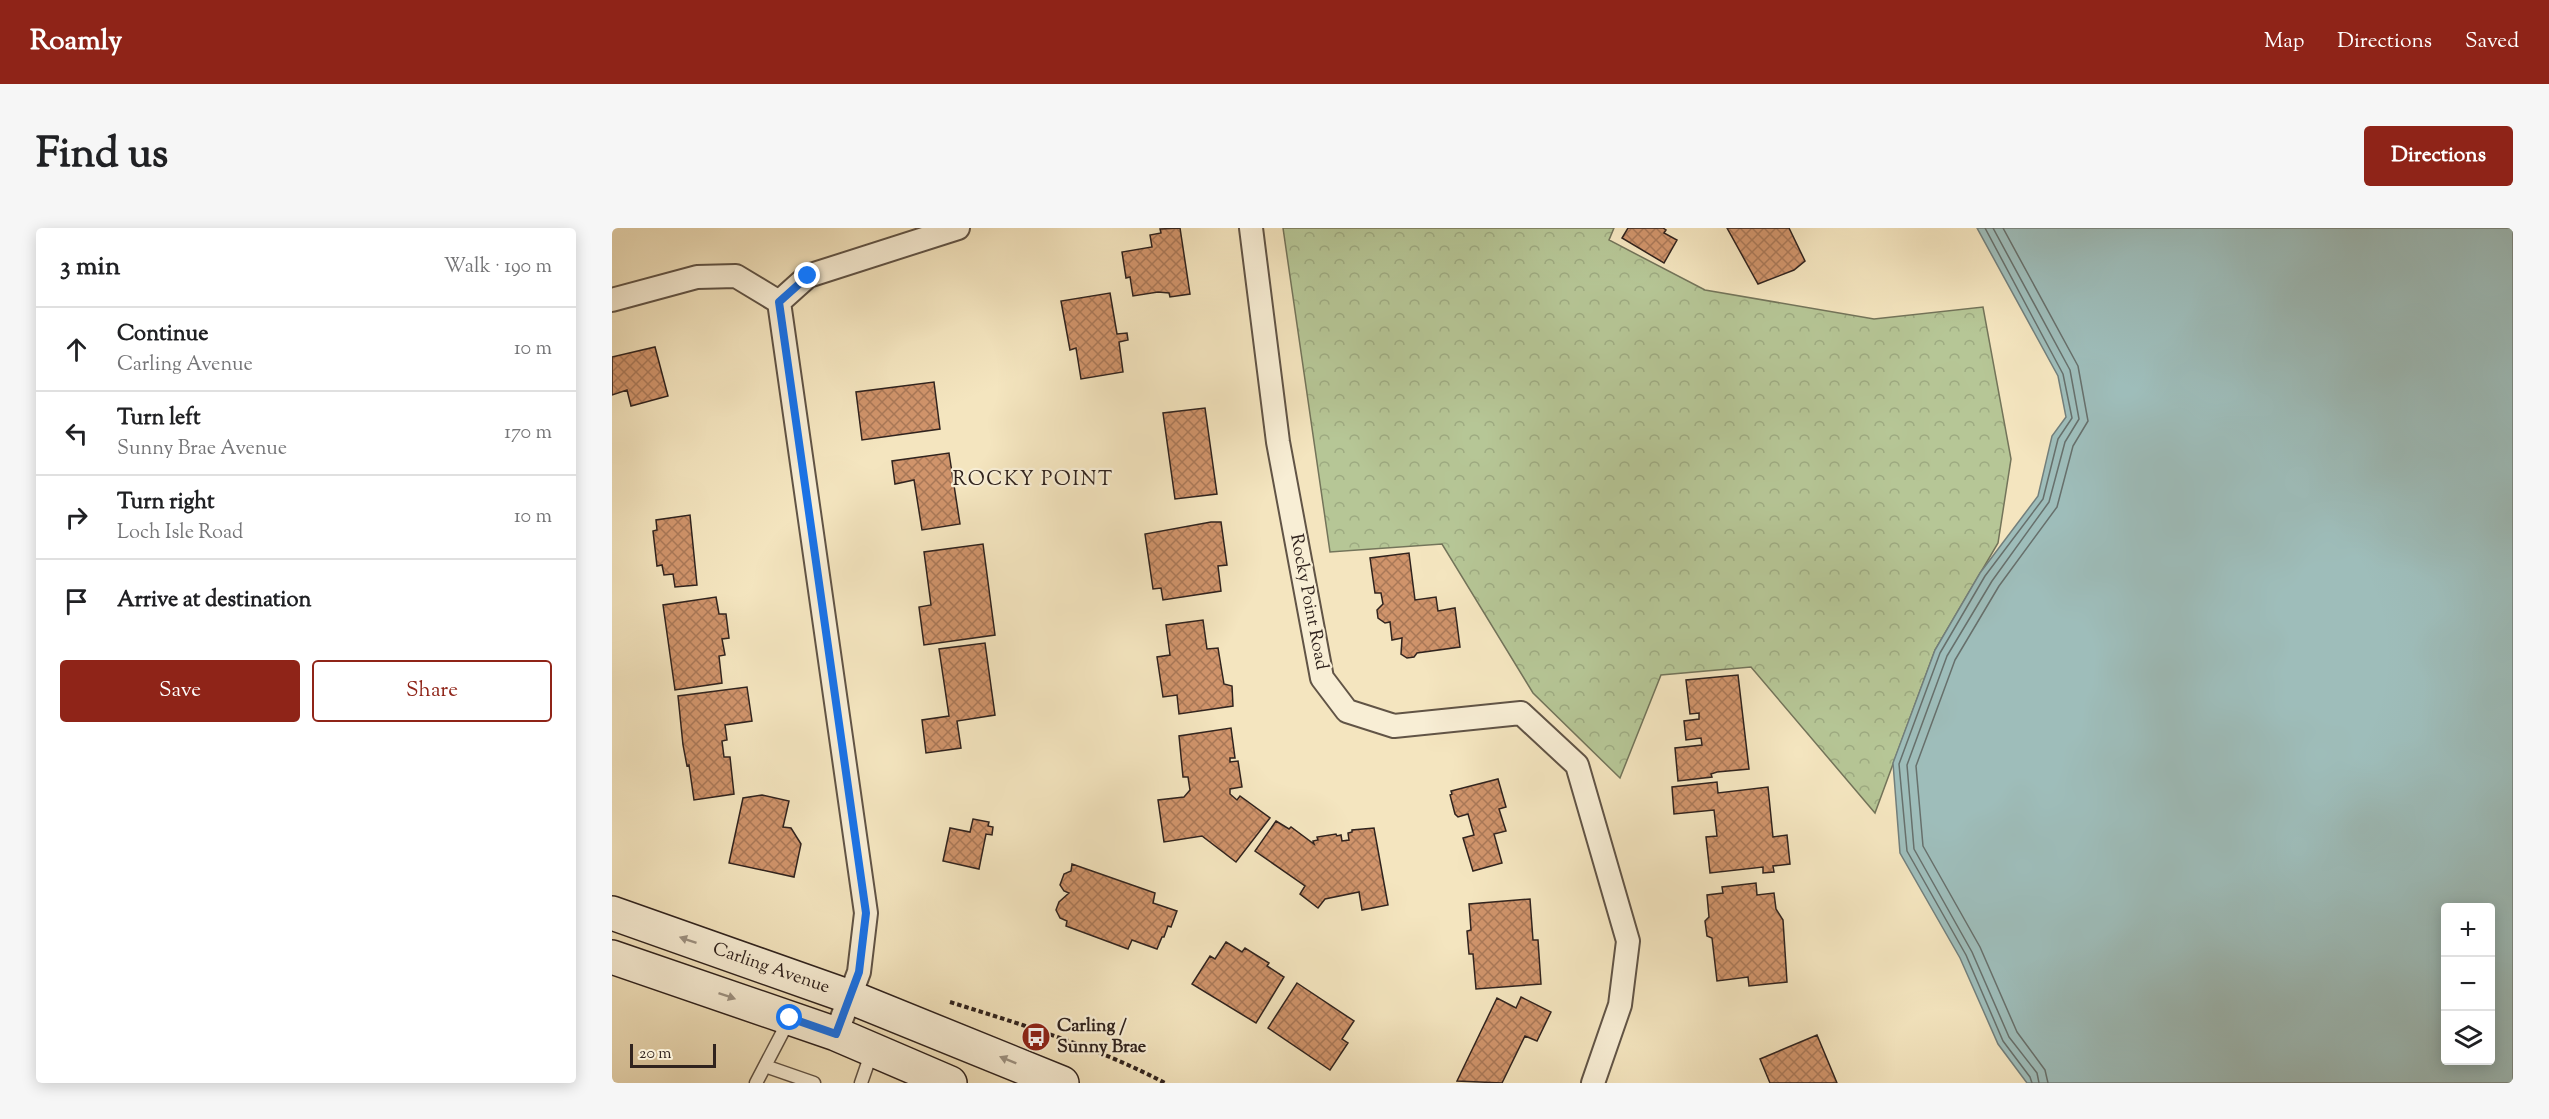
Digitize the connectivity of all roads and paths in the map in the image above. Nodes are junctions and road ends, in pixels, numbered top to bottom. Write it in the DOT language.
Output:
graph roads {
  1 [pos="958,228"];
  2 [pos="1251,228"];
  3 [pos="612,300"];
  4 [pos="779,302"];
  5 [pos="612,913"];
  6 [pos="612,957"];
  7 [pos="850,997"];
  8 [pos="790,1018"];
  9 [pos="836,1034"];
  10 [pos="873,1050"];
  11 [pos="765,1066"];
  12 [pos="756,1083"];
  13 [pos="814,1083"];
  14 [pos="861,1083"];
  15 [pos="950,1083"];
  16 [pos="1062,1083"];
  17 [pos="1593,1083"];
  1 -- 4 [label="street"];
  2 -- 17 [label="street, Rocky Point Road"];
  3 -- 4 [label="street"];
  4 -- 7 [label="street"];
  7 -- 5 [label="main road, Carling Avenue, one-way"];
  6 -- 8 [label="main road, one-way"];
  7 -- 9 [label="street"];
  16 -- 7 [label="main road, Carling Avenue, one-way"];
  8 -- 9 [label="main road"];
  8 -- 11 [label="lane"];
  9 -- 10 [label="main road"];
  10 -- 14 [label="lane"];
  10 -- 15 [label="main road"];
  11 -- 12 [label="lane"];
  11 -- 13 [label="lane"];
}
